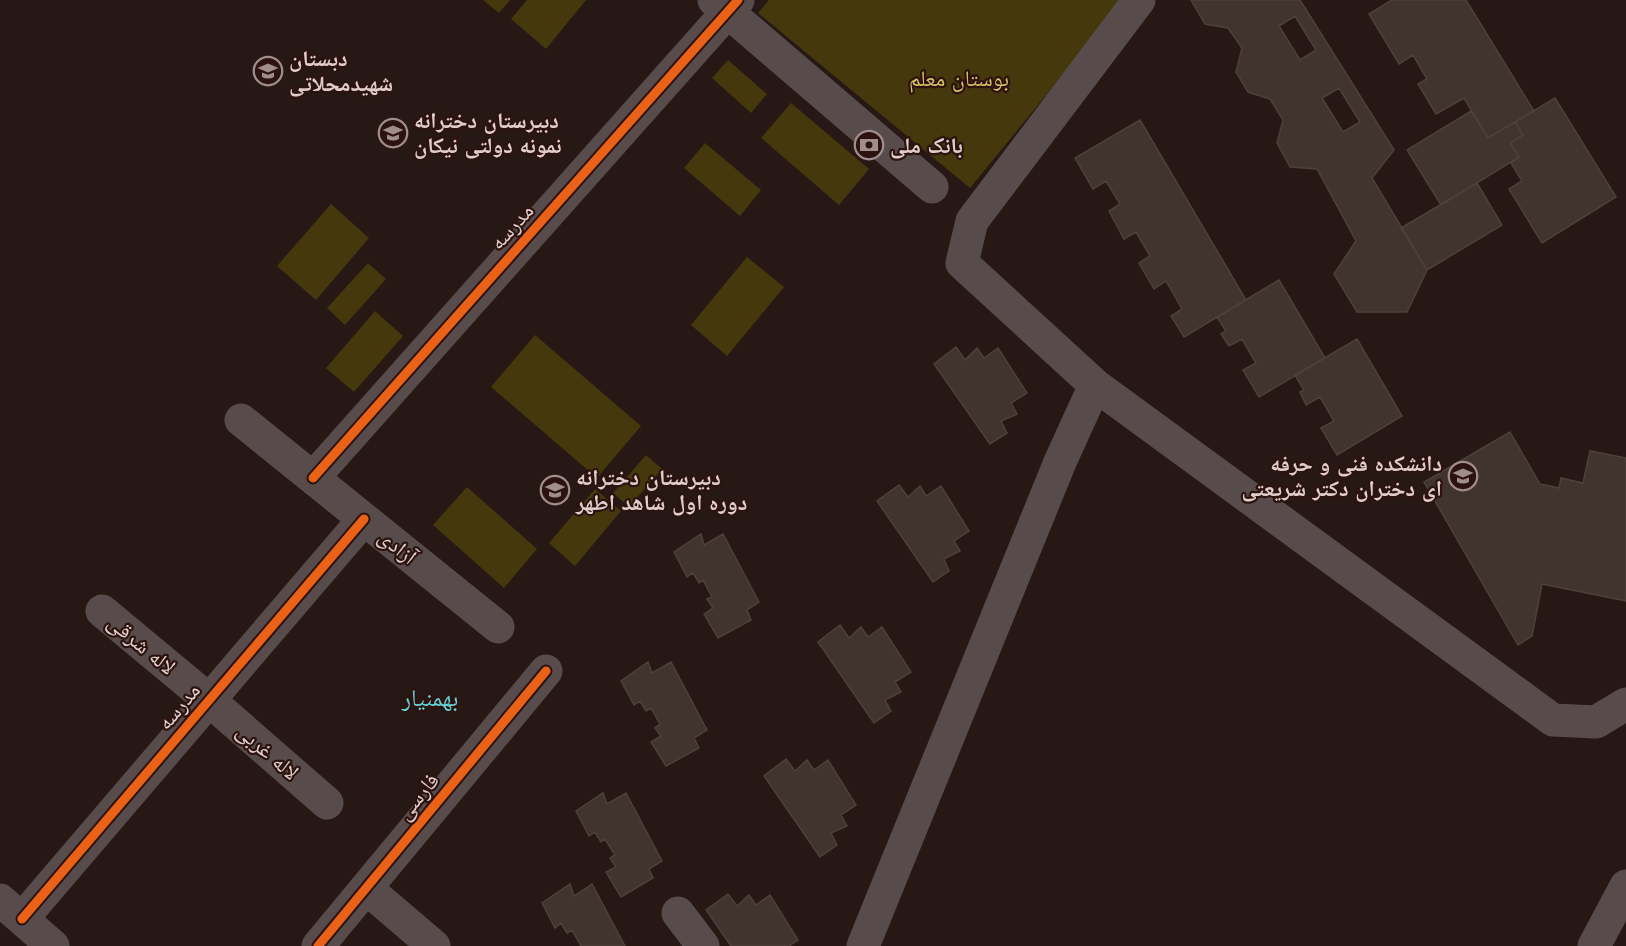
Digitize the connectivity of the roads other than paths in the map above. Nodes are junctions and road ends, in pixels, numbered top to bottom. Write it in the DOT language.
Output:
graph roads {
  1 [pos="1139,0"];
  2 [pos="727,4"];
  3 [pos="932,187"];
  4 [pos="1095,385"];
  5 [pos="241,420"];
  6 [pos="313,478"];
  7 [pos="364,519"];
  8 [pos="102,611"];
  9 [pos="498,627"];
  10 [pos="546,671"];
  11 [pos="209,700"];
  12 [pos="1626,704"];
  13 [pos="327,803"];
  14 [pos="1626,886"];
  15 [pos="366,888"];
  16 [pos="11,910"];
  17 [pos="678,913"];
  18 [pos="53,946"];
  19 [pos="318,946"];
  20 [pos="434,946"];
  21 [pos="704,946"];
  22 [pos="863,946"];
  23 [pos="1594,946"];
  1 -- 4 [label="street"];
  2 -- 3 [label="street"];
  2 -- 6 [label="street, مدرسه"];
  4 -- 12 [label="street"];
  4 -- 22 [label="street"];
  5 -- 6 [label="street, آزادی"];
  6 -- 7 [label="street, آزادی"];
  7 -- 9 [label="street, آزادی"];
  7 -- 11 [label="street, مدرسه"];
  8 -- 11 [label="street, لاله شرقی"];
  10 -- 15 [label="street, فارسی"];
  11 -- 13 [label="street, لاله غربی"];
  11 -- 16 [label="street, مدرسه"];
  14 -- 23 [label="street"];
  15 -- 19 [label="street, فارسی"];
  15 -- 20 [label="street"];
  16 -- 18 [label="street"];
  17 -- 21 [label="street"];
}
